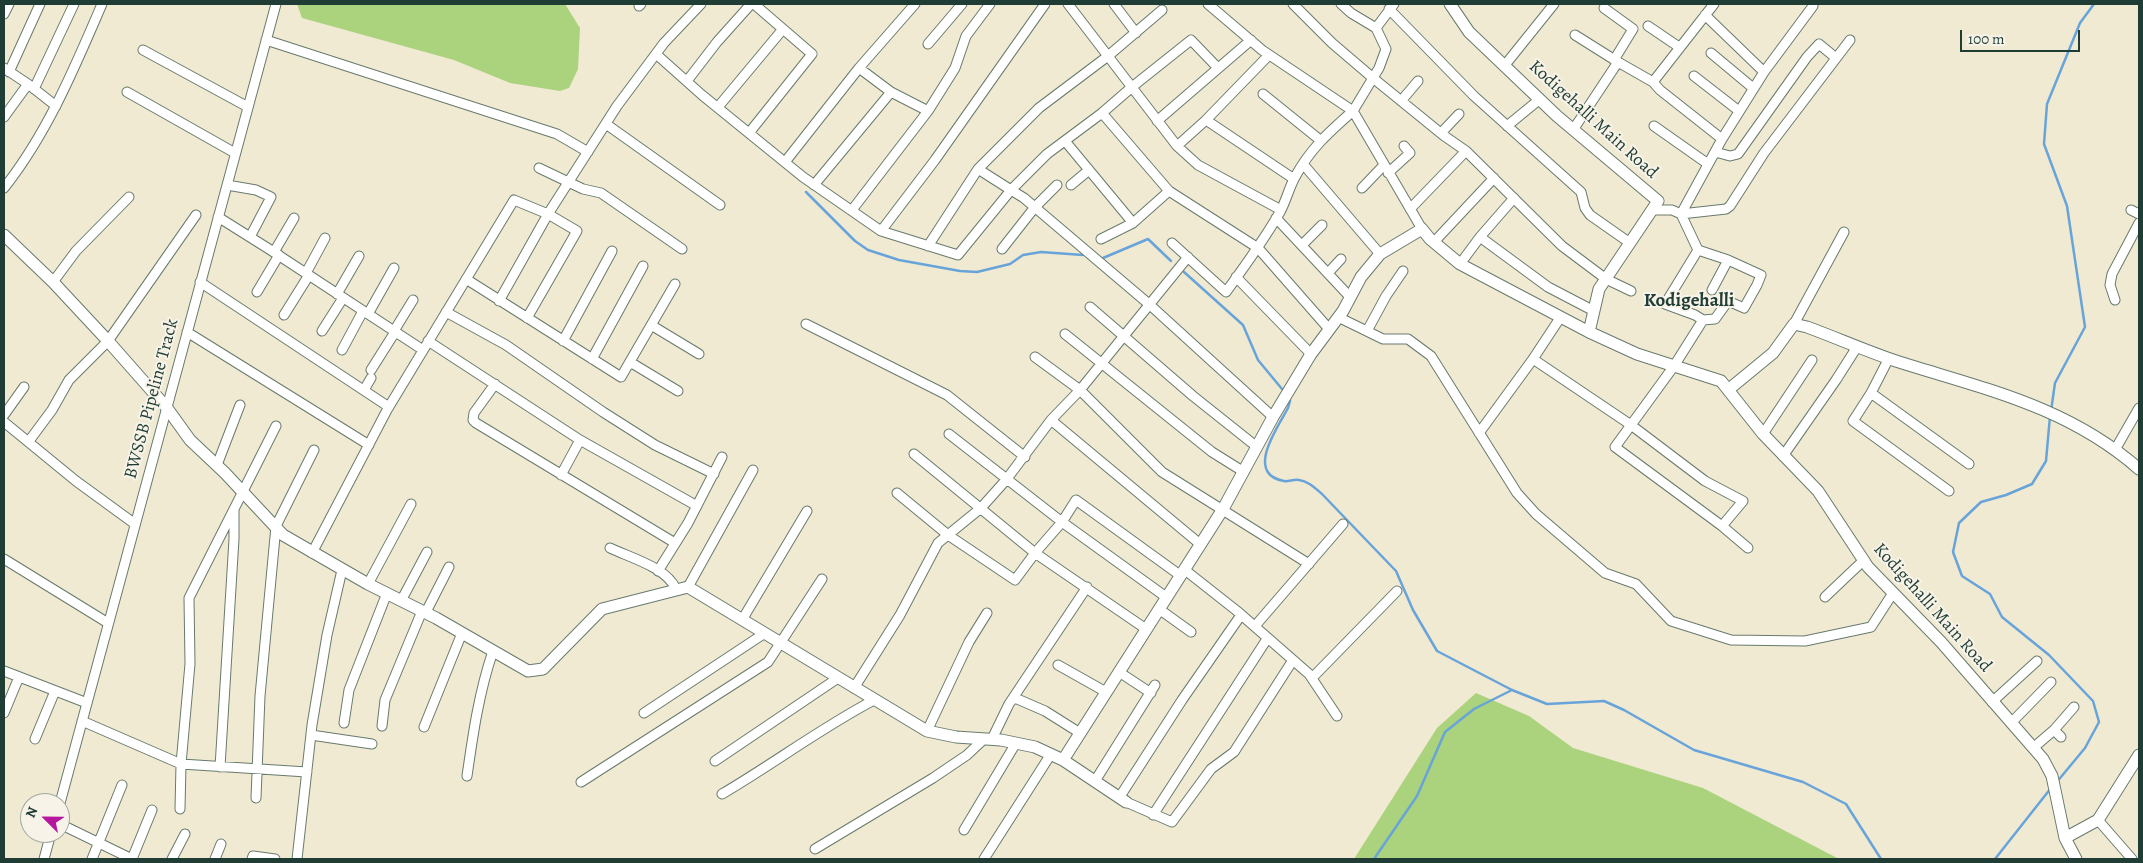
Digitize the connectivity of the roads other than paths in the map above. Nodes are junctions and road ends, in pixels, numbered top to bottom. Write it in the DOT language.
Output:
graph roads {
  1 [pos="9,4"];
  2 [pos="40,4"];
  3 [pos="74,4"];
  4 [pos="102,4"];
  5 [pos="276,4"];
  6 [pos="701,4"];
  7 [pos="753,4"];
  8 [pos="915,4"];
  9 [pos="962,4"];
  10 [pos="990,4"];
  11 [pos="1045,4"];
  12 [pos="1068,4"];
  13 [pos="1114,4"];
  14 [pos="1208,4"];
  15 [pos="1293,4"];
  16 [pos="1341,4"];
  17 [pos="1450,4"];
  18 [pos="1554,4"];
  19 [pos="1714,4"];
  20 [pos="1392,6"];
  21 [pos="1813,6"];
  22 [pos="1604,8"];
  23 [pos="1162,10"];
  24 [pos="4,14"];
  25 [pos="1705,15"];
  26 [pos="1648,26"];
  27 [pos="1376,28"];
  28 [pos="784,29"];
  29 [pos="1136,33"];
  30 [pos="1576,35"];
  31 [pos="266,40"];
  32 [pos="1251,40"];
  33 [pos="1850,40"];
  34 [pos="928,44"];
  35 [pos="1679,47"];
  36 [pos="143,50"];
  37 [pos="1711,53"];
  38 [pos="656,54"];
  39 [pos="1269,55"];
  40 [pos="1108,56"];
  41 [pos="1836,58"];
  42 [pos="1616,61"];
  43 [pos="1505,65"];
  44 [pos="859,68"];
  45 [pos="1218,68"];
  46 [pos="6,70"];
  47 [pos="1764,72"];
  48 [pos="1694,76"];
  49 [pos="1373,78"];
  50 [pos="687,81"];
  51 [pos="1418,81"];
  52 [pos="1652,82"];
  53 [pos="1132,86"];
  54 [pos="31,87"];
  55 [pos="1753,88"];
  56 [pos="127,92"];
  57 [pos="891,92"];
  58 [pos="1263,94"];
  59 [pos="1540,99"];
  60 [pos="1401,101"];
  61 [pos="56,106"];
  62 [pos="248,107"];
  63 [pos="718,107"];
  64 [pos="928,111"];
  65 [pos="1353,111"];
  66 [pos="1739,111"];
  67 [pos="1102,113"];
  68 [pos="1459,114"];
  69 [pos="4,117"];
  70 [pos="1206,120"];
  71 [pos="1157,121"];
  72 [pos="606,124"];
  73 [pos="1507,126"];
  74 [pos="1654,126"];
  75 [pos="1573,130"];
  76 [pos="749,133"];
  77 [pos="1440,133"];
  78 [pos="1722,139"];
  79 [pos="1320,140"];
  80 [pos="1064,141"];
  81 [pos="1177,146"];
  82 [pos="1404,146"];
  83 [pos="1466,151"];
  84 [pos="588,152"];
  85 [pos="1715,152"];
  86 [pos="235,153"];
  87 [pos="785,162"];
  88 [pos="1303,164"];
  89 [pos="1708,164"];
  90 [pos="538,168"];
  91 [pos="978,169"];
  92 [pos="1386,169"];
  93 [pos="1089,170"];
  94 [pos="1494,178"];
  95 [pos="1294,179"];
  96 [pos="568,182"];
  97 [pos="227,185"];
  98 [pos="814,185"];
  99 [pos="1057,185"];
  100 [pos="1071,185"];
  101 [pos="4,188"];
  102 [pos="1362,188"];
  103 [pos="1011,190"];
  104 [pos="1169,191"];
  105 [pos="129,197"];
  106 [pos="1514,198"];
  107 [pos="720,205"];
  108 [pos="1035,207"];
  109 [pos="1410,209"];
  110 [pos="852,210"];
  111 [pos="1652,210"];
  112 [pos="548,214"];
  113 [pos="1279,214"];
  114 [pos="1681,214"];
  115 [pos="196,215"];
  116 [pos="218,217"];
  117 [pos="294,218"];
  118 [pos="1133,223"];
  119 [pos="2139,223"];
  120 [pos="1322,225"];
  121 [pos="1422,228"];
  122 [pos="881,232"];
  123 [pos="1844,232"];
  124 [pos="4,235"];
  125 [pos="250,237"];
  126 [pos="1480,237"];
  127 [pos="325,238"];
  128 [pos="1101,239"];
  129 [pos="1172,242"];
  130 [pos="1434,242"];
  131 [pos="1630,243"];
  132 [pos="1302,245"];
  133 [pos="928,246"];
  134 [pos="1258,248"];
  135 [pos="682,249"];
  136 [pos="1002,249"];
  137 [pos="1698,250"];
  138 [pos="612,251"];
  139 [pos="276,253"];
  140 [pos="1380,254"];
  141 [pos="359,256"];
  142 [pos="1188,257"];
  143 [pos="1341,259"];
  144 [pos="1728,260"];
  145 [pos="1460,264"];
  146 [pos="644,266"];
  147 [pos="394,268"];
  148 [pos="1403,271"];
  149 [pos="1328,273"];
  150 [pos="307,274"];
  151 [pos="1236,277"];
  152 [pos="466,279"];
  153 [pos="1606,279"];
  154 [pos="53,282"];
  155 [pos="200,282"];
  156 [pos="675,284"];
  157 [pos="1712,290"];
  158 [pos="1631,291"];
  159 [pos="257,292"];
  160 [pos="340,296"];
  161 [pos="1350,297"];
  162 [pos="413,300"];
  163 [pos="2115,300"];
  164 [pos="499,301"];
  165 [pos="1150,305"];
  166 [pos="1090,307"];
  167 [pos="1594,311"];
  168 [pos="366,312"];
  169 [pos="446,312"];
  170 [pos="284,315"];
  171 [pos="1338,317"];
  172 [pos="527,318"];
  173 [pos="1560,318"];
  174 [pos="1703,320"];
  175 [pos="806,324"];
  176 [pos="1794,324"];
  177 [pos="651,325"];
  178 [pos="1329,329"];
  179 [pos="322,331"];
  180 [pos="1367,331"];
  181 [pos="187,332"];
  182 [pos="395,332"];
  183 [pos="1589,332"];
  184 [pos="1065,334"];
  185 [pos="1124,337"];
  186 [pos="108,341"];
  187 [pos="428,341"];
  188 [pos="563,341"];
  189 [pos="1857,347"];
  190 [pos="342,350"];
  191 [pos="423,350"];
  192 [pos="699,354"];
  193 [pos="1311,354"];
  194 [pos="1035,357"];
  195 [pos="1889,358"];
  196 [pos="592,359"];
  197 [pos="1533,359"];
  198 [pos="1812,360"];
  199 [pos="630,362"];
  200 [pos="1101,363"];
  201 [pos="1674,366"];
  202 [pos="495,384"];
  203 [pos="24,386"];
  204 [pos="364,390"];
  205 [pos="1080,390"];
  206 [pos="1728,390"];
  207 [pos="678,391"];
  208 [pos="1871,393"];
  209 [pos="240,405"];
  210 [pos="389,407"];
  211 [pos="166,408"];
  212 [pos="2139,408"];
  213 [pos="4,415"];
  214 [pos="1273,417"];
  215 [pos="1051,420"];
  216 [pos="4,422"];
  217 [pos="1631,425"];
  218 [pos="276,426"];
  219 [pos="1479,433"];
  220 [pos="949,434"];
  221 [pos="1763,434"];
  222 [pos="580,440"];
  223 [pos="29,441"];
  224 [pos="369,445"];
  225 [pos="1257,447"];
  226 [pos="2116,448"];
  227 [pos="314,450"];
  228 [pos="914,454"];
  229 [pos="1783,456"];
  230 [pos="1025,457"];
  231 [pos="722,458"];
  232 [pos="1969,464"];
  233 [pos="217,465"];
  234 [pos="2139,469"];
  235 [pos="753,470"];
  236 [pos="1244,472"];
  237 [pos="714,474"];
  238 [pos="561,475"];
  239 [pos="1006,480"];
  240 [pos="242,491"];
  241 [pos="1949,491"];
  242 [pos="896,493"];
  243 [pos="411,504"];
  244 [pos="697,506"];
  245 [pos="234,508"];
  246 [pos="981,508"];
  247 [pos="1223,509"];
  248 [pos="808,511"];
  249 [pos="1062,522"];
  250 [pos="135,524"];
  251 [pos="1344,524"];
  252 [pos="276,526"];
  253 [pos="1722,526"];
  254 [pos="948,535"];
  255 [pos="675,543"];
  256 [pos="1200,544"];
  257 [pos="610,548"];
  258 [pos="1748,548"];
  259 [pos="427,552"];
  260 [pos="312,553"];
  261 [pos="1035,553"];
  262 [pos="4,560"];
  263 [pos="1864,560"];
  264 [pos="1309,564"];
  265 [pos="449,567"];
  266 [pos="342,570"];
  267 [pos="658,571"];
  268 [pos="1183,573"];
  269 [pos="822,579"];
  270 [pos="368,584"];
  271 [pos="682,588"];
  272 [pos="1087,588"];
  273 [pos="1398,591"];
  274 [pos="1893,593"];
  275 [pos="387,594"];
  276 [pos="1166,597"];
  277 [pos="1825,597"];
  278 [pos="402,601"];
  279 [pos="1159,609"];
  280 [pos="424,612"];
  281 [pos="986,613"];
  282 [pos="1241,616"];
  283 [pos="742,620"];
  284 [pos="108,623"];
  285 [pos="1255,626"];
  286 [pos="1146,629"];
  287 [pos="1191,632"];
  288 [pos="462,633"];
  289 [pos="764,633"];
  290 [pos="1267,639"];
  291 [pos="781,642"];
  292 [pos="493,651"];
  293 [pos="1293,660"];
  294 [pos="2038,661"];
  295 [pos="1058,665"];
  296 [pos="4,671"];
  297 [pos="1119,672"];
  298 [pos="19,676"];
  299 [pos="838,678"];
  300 [pos="1312,678"];
  301 [pos="2051,682"];
  302 [pos="854,688"];
  303 [pos="56,691"];
  304 [pos="1106,692"];
  305 [pos="1015,698"];
  306 [pos="874,700"];
  307 [pos="1992,702"];
  308 [pos="87,703"];
  309 [pos="2074,707"];
  310 [pos="4,712"];
  311 [pos="644,713"];
  312 [pos="1337,716"];
  313 [pos="82,722"];
  314 [pos="344,723"];
  315 [pos="2011,723"];
  316 [pos="382,726"];
  317 [pos="424,727"];
  318 [pos="927,730"];
  319 [pos="2054,730"];
  320 [pos="1080,733"];
  321 [pos="311,735"];
  322 [pos="2061,737"];
  323 [pos="35,739"];
  324 [pos="988,739"];
  325 [pos="1016,743"];
  326 [pos="372,744"];
  327 [pos="2033,748"];
  328 [pos="1051,754"];
  329 [pos="2139,755"];
  330 [pos="1063,760"];
  331 [pos="715,761"];
  332 [pos="181,764"];
  333 [pos="220,767"];
  334 [pos="257,768"];
  335 [pos="307,772"];
  336 [pos="467,776"];
  337 [pos="1095,781"];
  338 [pos="581,782"];
  339 [pos="122,785"];
  340 [pos="63,793"];
  341 [pos="722,794"];
  342 [pos="256,798"];
  343 [pos="1122,800"];
  344 [pos="180,809"];
  345 [pos="152,810"];
  346 [pos="1153,816"];
  347 [pos="2098,820"];
  348 [pos="70,829"];
  349 [pos="964,830"];
  350 [pos="185,834"];
  351 [pos="2065,838"];
  352 [pos="49,843"];
  353 [pos="97,843"];
  354 [pos="222,844"];
  355 [pos="814,849"];
  356 [pos="44,859"];
  357 [pos="92,859"];
  358 [pos="172,859"];
  359 [pos="215,859"];
  360 [pos="252,859"];
  361 [pos="275,859"];
  362 [pos="297,859"];
  363 [pos="984,859"];
  364 [pos="2076,859"];
  365 [pos="2132,859"];
  1 -- 24 [label="street"];
  2 -- 46 [label="street"];
  3 -- 54 [label="street"];
  4 -- 61 [label="street"];
  5 -- 31 [label="street, BWSSB Pipeline Track"];
  6 -- 38 [label="street"];
  7 -- 28 [label="street"];
  7 -- 50 [label="street"];
  8 -- 44 [label="street"];
  9 -- 34 [label="street"];
  10 -- 64 [label="street"];
  11 -- 122 [label="street"];
  12 -- 40 [label="street"];
  13 -- 29 [label="street"];
  14 -- 32 [label="street"];
  15 -- 49 [label="street"];
  16 -- 27 [label="street"];
  17 -- 43 [label="street, Kodigehalli Main Road"];
  18 -- 43 [label="street"];
  19 -- 25 [label="street"];
  20 -- 27 [label="street"];
  20 -- 73 [label="street"];
  21 -- 47 [label="street"];
  22 -- 42 [label="street"];
  23 -- 29 [label="street"];
  25 -- 35 [label="street"];
  25 -- 47 [label="street"];
  26 -- 35 [label="street"];
  27 -- 49 [label="street"];
  28 -- 63 [label="street"];
  28 -- 76 [label="street"];
  29 -- 40 [label="street"];
  30 -- 42 [label="street"];
  31 -- 62 [label="street, BWSSB Pipeline Track"];
  31 -- 84 [label="street"];
  32 -- 39 [label="street"];
  32 -- 45 [label="street"];
  33 -- 41 [label="street"];
  35 -- 52 [label="street"];
  36 -- 62 [label="street"];
  37 -- 55 [label="street"];
  38 -- 50 [label="street"];
  38 -- 72 [label="street"];
  39 -- 65 [label="street"];
  39 -- 70 [label="street"];
  40 -- 53 [label="street"];
  40 -- 91 [label="street"];
  41 -- 85 [label="street"];
  41 -- 114 [label="street"];
  42 -- 52 [label="street"];
  42 -- 75 [label="street"];
  43 -- 59 [label="street, Kodigehalli Main Road"];
  44 -- 57 [label="street"];
  44 -- 87 [label="street"];
  45 -- 53 [label="street"];
  45 -- 71 [label="street"];
  46 -- 54 [label="street"];
  47 -- 55 [label="street"];
  48 -- 66 [label="street"];
  49 -- 60 [label="street"];
  49 -- 65 [label="street"];
  50 -- 63 [label="street"];
  51 -- 60 [label="street"];
  52 -- 78 [label="street"];
  53 -- 67 [label="street"];
  53 -- 71 [label="street"];
  54 -- 61 [label="street"];
  54 -- 69 [label="street"];
  55 -- 66 [label="street"];
  56 -- 86 [label="street"];
  57 -- 64 [label="street"];
  57 -- 98 [label="street"];
  58 -- 79 [label="street"];
  59 -- 73 [label="street"];
  59 -- 75 [label="street, Kodigehalli Main Road"];
  60 -- 77 [label="street"];
  61 -- 101 [label="street"];
  62 -- 86 [label="street, BWSSB Pipeline Track"];
  63 -- 76 [label="street"];
  64 -- 110 [label="street"];
  65 -- 79 [label="street"];
  65 -- 92 [label="street"];
  66 -- 78 [label="street"];
  67 -- 80 [label="street"];
  67 -- 104 [label="street"];
  68 -- 77 [label="street"];
  70 -- 81 [label="street"];
  70 -- 95 [label="street"];
  71 -- 81 [label="street"];
  72 -- 84 [label="street"];
  72 -- 107 [label="street"];
  73 -- 131 [label="street"];
  74 -- 89 [label="street"];
  75 -- 111 [label="street, Kodigehalli Main Road"];
  76 -- 87 [label="street"];
  77 -- 83 [label="street"];
  78 -- 85 [label="street"];
  79 -- 88 [label="street"];
  80 -- 93 [label="street"];
  80 -- 103 [label="street"];
  81 -- 113 [label="street"];
  82 -- 92 [label="street"];
  83 -- 94 [label="street"];
  83 -- 109 [label="street"];
  84 -- 96 [label="street"];
  85 -- 89 [label="street"];
  86 -- 97 [label="street, BWSSB Pipeline Track"];
  87 -- 98 [label="street"];
  88 -- 95 [label="street"];
  88 -- 140 [label="street"];
  89 -- 114 [label="street"];
  90 -- 96 [label="street"];
  91 -- 103 [label="street"];
  91 -- 133 [label="street"];
  92 -- 102 [label="street"];
  92 -- 109 [label="street"];
  93 -- 100 [label="street"];
  93 -- 118 [label="street"];
  94 -- 106 [label="street"];
  94 -- 130 [label="street"];
  95 -- 113 [label="street"];
  96 -- 112 [label="street"];
  96 -- 135 [label="street"];
  97 -- 116 [label="street, BWSSB Pipeline Track"];
  97 -- 125 [label="street"];
  98 -- 110 [label="street"];
  99 -- 108 [label="street"];
  103 -- 108 [label="street"];
  103 -- 133 [label="street"];
  104 -- 118 [label="street"];
  104 -- 134 [label="street"];
  105 -- 154 [label="street"];
  106 -- 126 [label="street"];
  106 -- 153 [label="street"];
  108 -- 136 [label="street"];
  108 -- 165 [label="street"];
  109 -- 121 [label="street"];
  110 -- 122 [label="street"];
  111 -- 114 [label="street"];
  111 -- 131 [label="street"];
  112 -- 152 [label="street"];
  112 -- 164 [label="street"];
  112 -- 172 [label="street"];
  113 -- 132 [label="street"];
  113 -- 134 [label="street"];
  114 -- 137 [label="street"];
  115 -- 186 [label="street"];
  116 -- 125 [label="street"];
  116 -- 155 [label="street, BWSSB Pipeline Track"];
  117 -- 139 [label="street"];
  118 -- 128 [label="street"];
  119 -- 163 [label="street"];
  120 -- 132 [label="street"];
  121 -- 130 [label="street, Kodigehalli Main Road"];
  121 -- 140 [label="street"];
  122 -- 133 [label="street"];
  123 -- 176 [label="street"];
  124 -- 154 [label="street"];
  125 -- 139 [label="street"];
  126 -- 145 [label="street"];
  126 -- 167 [label="street"];
  127 -- 150 [label="street"];
  129 -- 142 [label="street"];
  130 -- 145 [label="street, Kodigehalli Main Road"];
  131 -- 153 [label="street"];
  132 -- 149 [label="street"];
  134 -- 151 [label="street"];
  134 -- 178 [label="street"];
  137 -- 144 [label="street"];
  137 -- 174 [label="street"];
  138 -- 188 [label="street"];
  139 -- 150 [label="street"];
  139 -- 159 [label="street"];
  140 -- 161 [label="street"];
  141 -- 160 [label="street"];
  142 -- 151 [label="street"];
  142 -- 165 [label="street"];
  143 -- 149 [label="street"];
  144 -- 157 [label="street"];
  144 -- 174 [label="street"];
  145 -- 173 [label="street, Kodigehalli Main Road"];
  146 -- 196 [label="street"];
  147 -- 168 [label="street"];
  148 -- 180 [label="street"];
  149 -- 161 [label="street"];
  150 -- 160 [label="street"];
  150 -- 170 [label="street"];
  151 -- 193 [label="street"];
  152 -- 164 [label="street"];
  152 -- 169 [label="street"];
  153 -- 158 [label="street"];
  153 -- 167 [label="street"];
  154 -- 186 [label="street"];
  155 -- 181 [label="street, BWSSB Pipeline Track"];
  155 -- 204 [label="street"];
  156 -- 177 [label="street"];
  160 -- 168 [label="street"];
  160 -- 179 [label="street"];
  161 -- 171 [label="street"];
  162 -- 182 [label="street"];
  164 -- 172 [label="street"];
  165 -- 185 [label="street"];
  165 -- 214 [label="street"];
  166 -- 185 [label="street"];
  167 -- 183 [label="street"];
  168 -- 182 [label="street"];
  168 -- 190 [label="street"];
  169 -- 187 [label="street"];
  169 -- 237 [label="street"];
  171 -- 178 [label="street"];
  171 -- 180 [label="street"];
  172 -- 188 [label="street"];
  173 -- 183 [label="street, Kodigehalli Main Road"];
  173 -- 197 [label="street"];
  174 -- 201 [label="street"];
  175 -- 230 [label="street"];
  176 -- 189 [label="street"];
  176 -- 206 [label="street"];
  177 -- 192 [label="street"];
  177 -- 199 [label="street"];
  178 -- 193 [label="street"];
  180 -- 219 [label="street"];
  181 -- 211 [label="street, BWSSB Pipeline Track"];
  181 -- 224 [label="street"];
  182 -- 191 [label="street"];
  182 -- 204 [label="street"];
  183 -- 201 [label="street, Kodigehalli Main Road"];
  184 -- 200 [label="street"];
  185 -- 200 [label="street"];
  185 -- 225 [label="street"];
  186 -- 211 [label="street"];
  186 -- 223 [label="street"];
  187 -- 191 [label="street"];
  187 -- 202 [label="street"];
  188 -- 196 [label="street"];
  189 -- 195 [label="street"];
  189 -- 229 [label="street"];
  191 -- 210 [label="street"];
  193 -- 214 [label="street"];
  194 -- 205 [label="street"];
  195 -- 208 [label="street"];
  195 -- 226 [label="street"];
  196 -- 199 [label="street"];
  197 -- 217 [label="street"];
  197 -- 219 [label="street"];
  198 -- 221 [label="street"];
  199 -- 207 [label="street"];
  200 -- 205 [label="street"];
  200 -- 236 [label="street"];
  201 -- 206 [label="street, Kodigehalli Main Road"];
  201 -- 217 [label="street"];
  202 -- 222 [label="street"];
  202 -- 238 [label="street"];
  203 -- 213 [label="street"];
  204 -- 210 [label="street"];
  205 -- 215 [label="street"];
  205 -- 247 [label="street"];
  206 -- 221 [label="street, Kodigehalli Main Road"];
  208 -- 232 [label="street"];
  208 -- 241 [label="street"];
  209 -- 233 [label="street"];
  210 -- 224 [label="street"];
  211 -- 233 [label="street"];
  211 -- 250 [label="street, BWSSB Pipeline Track"];
  212 -- 226 [label="street"];
  214 -- 225 [label="street"];
  215 -- 230 [label="street"];
  215 -- 256 [label="street"];
  216 -- 223 [label="street"];
  217 -- 253 [label="street"];
  217 -- 253 [label="street"];
  218 -- 240 [label="street"];
  219 -- 274 [label="street"];
  220 -- 239 [label="street"];
  221 -- 229 [label="street, Kodigehalli Main Road"];
  222 -- 238 [label="street"];
  222 -- 244 [label="street"];
  223 -- 250 [label="street"];
  224 -- 260 [label="street"];
  225 -- 236 [label="street"];
  226 -- 234 [label="street"];
  227 -- 252 [label="street"];
  228 -- 246 [label="street"];
  229 -- 263 [label="street, Kodigehalli Main Road"];
  230 -- 239 [label="street"];
  231 -- 237 [label="street"];
  233 -- 240 [label="street"];
  235 -- 271 [label="street"];
  236 -- 247 [label="street"];
  237 -- 244 [label="street"];
  238 -- 255 [label="street"];
  239 -- 246 [label="street"];
  239 -- 249 [label="street"];
  240 -- 245 [label="street"];
  240 -- 252 [label="street"];
  242 -- 254 [label="street"];
  243 -- 270 [label="street"];
  244 -- 255 [label="street"];
  245 -- 332 [label="street"];
  245 -- 333 [label="street"];
  246 -- 254 [label="street"];
  246 -- 261 [label="street"];
  247 -- 256 [label="street"];
  247 -- 264 [label="street"];
  248 -- 283 [label="street"];
  249 -- 261 [label="street"];
  249 -- 268 [label="street"];
  249 -- 276 [label="street"];
  250 -- 284 [label="street, BWSSB Pipeline Track"];
  251 -- 264 [label="street"];
  252 -- 260 [label="street"];
  252 -- 334 [label="street"];
  253 -- 258 [label="street"];
  254 -- 261 [label="street"];
  254 -- 302 [label="street"];
  255 -- 267 [label="street"];
  256 -- 268 [label="street"];
  257 -- 267 [label="street"];
  259 -- 278 [label="street"];
  260 -- 266 [label="street"];
  261 -- 272 [label="street"];
  262 -- 284 [label="street"];
  263 -- 274 [label="street, Kodigehalli Main Road"];
  263 -- 277 [label="street"];
  264 -- 285 [label="street"];
  265 -- 280 [label="street"];
  266 -- 270 [label="street"];
  266 -- 321 [label="street"];
  267 -- 271 [label="street"];
  268 -- 276 [label="street"];
  268 -- 282 [label="street"];
  269 -- 291 [label="street"];
  270 -- 275 [label="street"];
  271 -- 283 [label="street"];
  271 -- 292 [label="street"];
  272 -- 286 [label="street"];
  272 -- 305 [label="street"];
  273 -- 300 [label="street"];
  274 -- 307 [label="street, Kodigehalli Main Road"];
  275 -- 278 [label="street"];
  275 -- 314 [label="street"];
  276 -- 279 [label="street"];
  278 -- 280 [label="street"];
  279 -- 286 [label="street"];
  279 -- 287 [label="street"];
  280 -- 288 [label="street"];
  280 -- 316 [label="street"];
  281 -- 318 [label="street"];
  282 -- 285 [label="street"];
  282 -- 343 [label="street"];
  283 -- 289 [label="street"];
  284 -- 308 [label="street, BWSSB Pipeline Track"];
  285 -- 290 [label="street"];
  286 -- 297 [label="street"];
  288 -- 292 [label="street"];
  288 -- 317 [label="street"];
  289 -- 291 [label="street"];
  289 -- 311 [label="street"];
  290 -- 293 [label="street"];
  290 -- 346 [label="street"];
  291 -- 299 [label="street"];
  291 -- 338 [label="street"];
  292 -- 336 [label="street"];
  293 -- 300 [label="street"];
  293 -- 346 [label="street"];
  294 -- 307 [label="street"];
  295 -- 304 [label="street"];
  296 -- 298 [label="street"];
  297 -- 304 [label="street"];
  297 -- 337 [label="street"];
  298 -- 303 [label="street"];
  298 -- 310 [label="street"];
  299 -- 302 [label="street"];
  299 -- 331 [label="street"];
  300 -- 312 [label="street"];
  301 -- 315 [label="street"];
  302 -- 306 [label="street"];
  303 -- 308 [label="street"];
  303 -- 323 [label="street"];
  304 -- 320 [label="street"];
  305 -- 320 [label="street"];
  305 -- 324 [label="street"];
  306 -- 318 [label="street"];
  306 -- 341 [label="street"];
  307 -- 315 [label="street, Kodigehalli Main Road"];
  308 -- 313 [label="street, BWSSB Pipeline Track"];
  309 -- 319 [label="street"];
  313 -- 332 [label="street"];
  313 -- 340 [label="street, BWSSB Pipeline Track"];
  315 -- 327 [label="street, Kodigehalli Main Road"];
  318 -- 324 [label="street"];
  319 -- 322 [label="street"];
  319 -- 327 [label="street"];
  320 -- 330 [label="street"];
  321 -- 326 [label="street"];
  321 -- 335 [label="street"];
  324 -- 325 [label="street"];
  324 -- 355 [label="street"];
  325 -- 328 [label="street"];
  325 -- 349 [label="street"];
  327 -- 351 [label="street, Kodigehalli Main Road"];
  328 -- 330 [label="street"];
  328 -- 363 [label="street"];
  329 -- 347 [label="street"];
  330 -- 337 [label="street"];
  332 -- 333 [label="street"];
  332 -- 344 [label="street"];
  333 -- 334 [label="street"];
  334 -- 335 [label="street"];
  334 -- 342 [label="street"];
  335 -- 362 [label="street"];
  337 -- 343 [label="street"];
  339 -- 353 [label="street"];
  343 -- 346 [label="street"];
  345 -- 353 [label="street"];
  347 -- 351 [label="street"];
  347 -- 365 [label="street"];
  348 -- 353 [label="street"];
  350 -- 358 [label="street"];
  351 -- 364 [label="street"];
  352 -- 356 [label="street"];
  353 -- 357 [label="street"];
  354 -- 359 [label="street"];
  360 -- 361 [label="street"];
}
